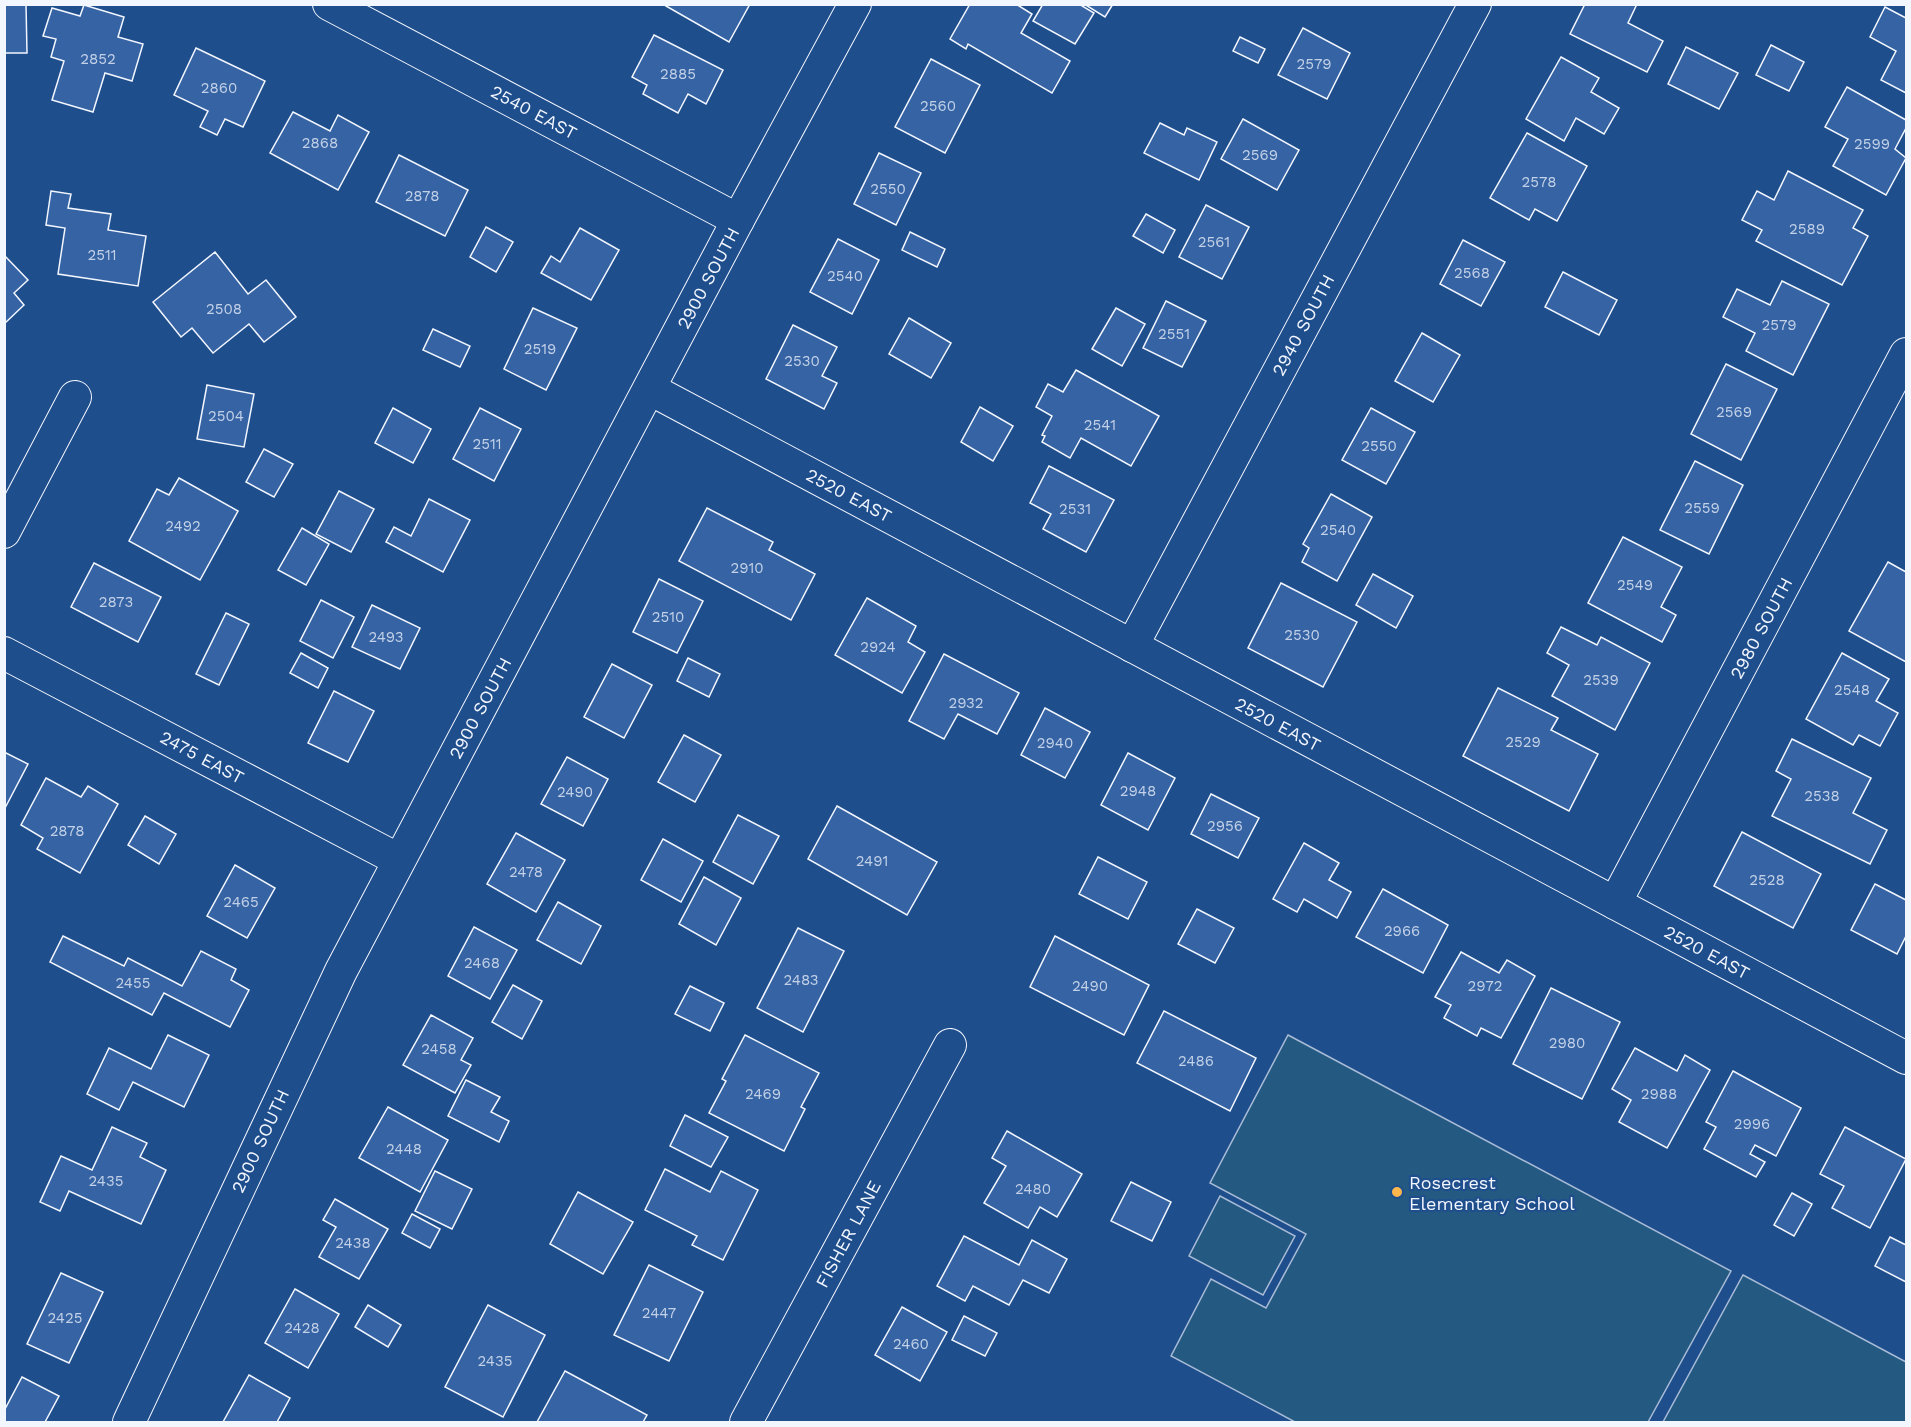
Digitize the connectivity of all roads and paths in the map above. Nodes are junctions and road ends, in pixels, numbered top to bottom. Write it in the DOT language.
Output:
graph roads {
  1 [pos="329,4"];
  2 [pos="855,4"];
  3 [pos="1475,4"];
  4 [pos="738,220"];
  5 [pos="1906,354"];
  6 [pos="650,389"];
  7 [pos="75,397"];
  8 [pos="4,532"];
  9 [pos="1132,646"];
  10 [pos="4,653"];
  11 [pos="399,860"];
  12 [pos="1615,903"];
  13 [pos="950,1045"];
  14 [pos="1906,1058"];
  15 [pos="129,1422"];
  16 [pos="746,1422"];
  1 -- 4 [label="street, 2540 EAST"];
  2 -- 4 [label="street, 2900 SOUTH"];
  3 -- 9 [label="street, 2940 SOUTH"];
  4 -- 6 [label="street, 2900 SOUTH"];
  5 -- 12 [label="street, 2980 SOUTH"];
  6 -- 9 [label="street, 2520 EAST"];
  6 -- 11 [label="street, 2900 SOUTH"];
  7 -- 8 [label="street"];
  9 -- 12 [label="street, 2520 EAST"];
  10 -- 11 [label="street, 2475 EAST"];
  11 -- 15 [label="street, 2900 SOUTH"];
  12 -- 14 [label="street, 2520 EAST"];
  13 -- 16 [label="street, FISHER LANE"];
}
